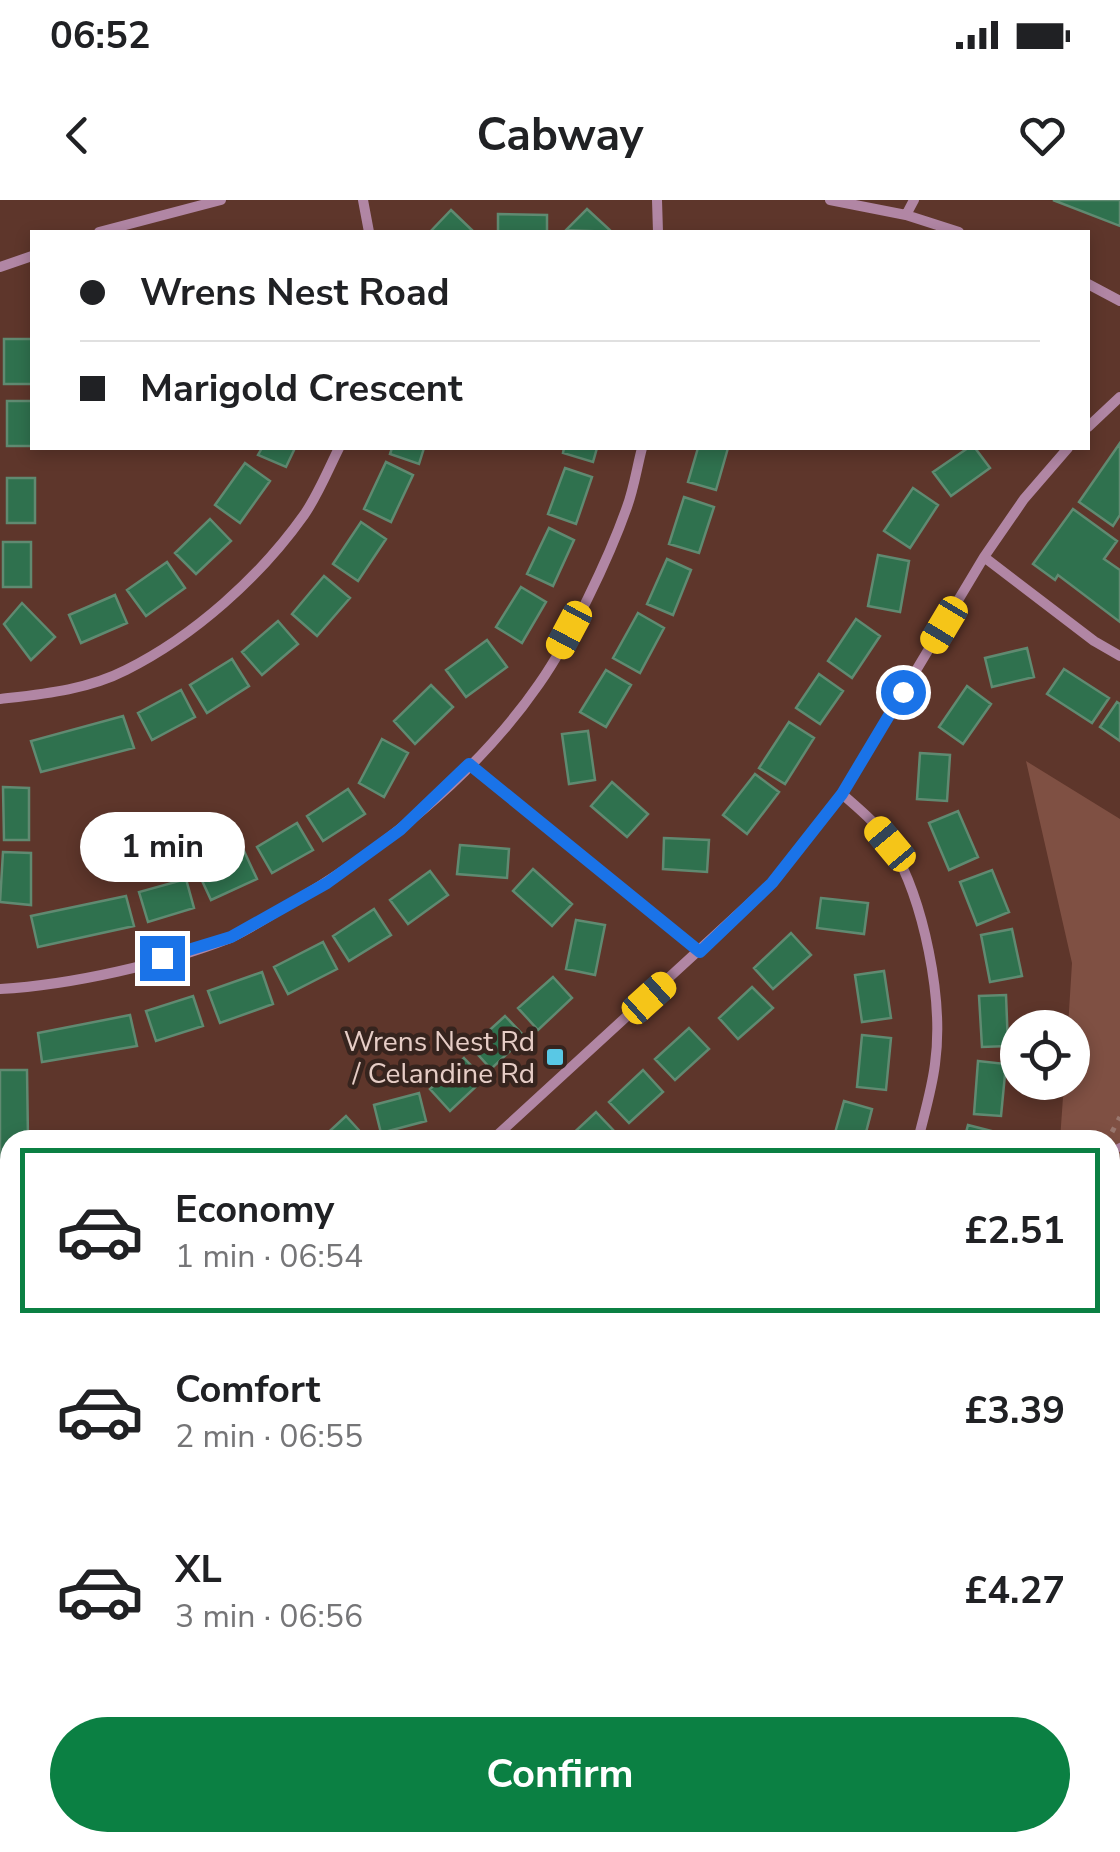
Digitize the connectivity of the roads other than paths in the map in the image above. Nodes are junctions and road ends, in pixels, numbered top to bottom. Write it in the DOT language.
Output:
graph roads {
  1 [pos="221,200"];
  2 [pos="364,200"];
  3 [pos="657,200"];
  4 [pos="830,200"];
  5 [pos="914,200"];
  6 [pos="906,215"];
  7 [pos="106,230"];
  8 [pos="369,230"];
  9 [pos="658,230"];
  10 [pos="953,230"];
  11 [pos="30,257"];
  12 [pos="0,267"];
  13 [pos="1090,285"];
  14 [pos="1120,300"];
  15 [pos="1120,397"];
  16 [pos="1090,426"];
  17 [pos="338,450"];
  18 [pos="642,450"];
  19 [pos="1066,450"];
  20 [pos="984,558"];
  21 [pos="1120,656"];
  22 [pos="0,699"];
  23 [pos="469,764"];
  24 [pos="842,794"];
  25 [pos="700,952"];
  26 [pos="0,990"];
  27 [pos="503,1130"];
  28 [pos="920,1130"];
  1 -- 7 [label="street"];
  2 -- 8 [label="street"];
  3 -- 9 [label="street"];
  4 -- 6 [label="street"];
  5 -- 6 [label="street"];
  6 -- 10 [label="street"];
  11 -- 12 [label="street"];
  13 -- 14 [label="street"];
  15 -- 16 [label="street"];
  17 -- 22 [label="street"];
  18 -- 23 [label="street"];
  19 -- 20 [label="street"];
  20 -- 21 [label="street"];
  20 -- 24 [label="street"];
  23 -- 25 [label="street"];
  23 -- 26 [label="street"];
  24 -- 25 [label="street"];
  24 -- 28 [label="street"];
  25 -- 27 [label="street"];
}
